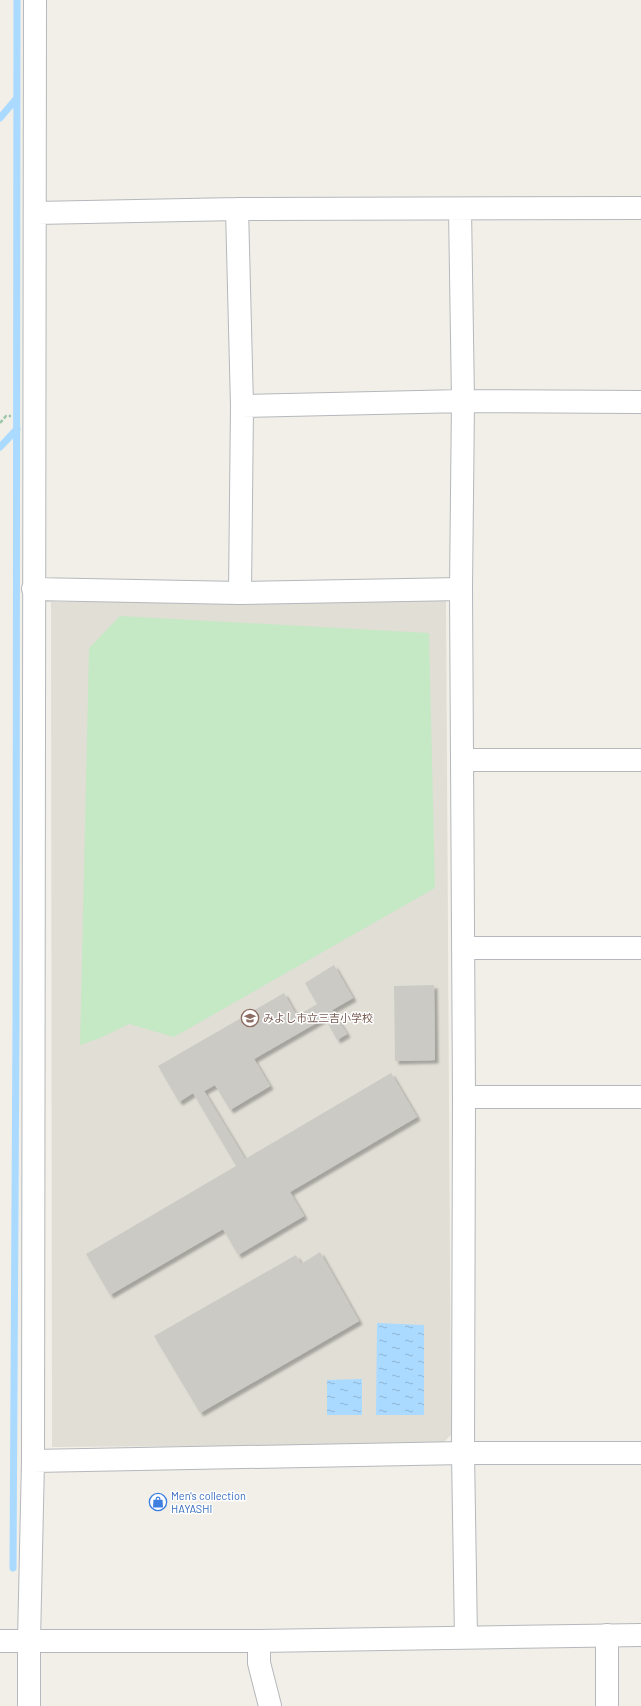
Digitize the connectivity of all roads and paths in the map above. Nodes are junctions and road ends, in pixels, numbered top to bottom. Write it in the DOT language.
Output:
graph roads {
  1 [pos="35,0"];
  2 [pos="641,208"];
  3 [pos="236,209"];
  4 [pos="460,209"];
  5 [pos="36,213"];
  6 [pos="463,401"];
  7 [pos="641,402"];
  8 [pos="242,406"];
  9 [pos="33,589"];
  10 [pos="461,590"];
  11 [pos="240,593"];
  12 [pos="463,760"];
  13 [pos="641,760"];
  14 [pos="463,948"];
  15 [pos="641,948"];
  16 [pos="464,1097"];
  17 [pos="641,1097"];
  18 [pos="463,1453"];
  19 [pos="641,1453"];
  20 [pos="33,1461"];
  21 [pos="607,1635"];
  22 [pos="641,1635"];
  23 [pos="466,1637"];
  24 [pos="0,1641"];
  25 [pos="29,1641"];
  26 [pos="259,1641"];
  27 [pos="29,1706"];
  28 [pos="270,1706"];
  29 [pos="607,1706"];
  1 -- 5 [label="street"];
  2 -- 4 [label="street"];
  3 -- 4 [label="street"];
  3 -- 5 [label="street"];
  3 -- 8 [label="street"];
  4 -- 6 [label="street"];
  5 -- 9 [label="street"];
  6 -- 7 [label="street"];
  6 -- 8 [label="street"];
  6 -- 10 [label="street"];
  8 -- 11 [label="street"];
  9 -- 11 [label="street"];
  9 -- 20 [label="street"];
  10 -- 11 [label="street"];
  10 -- 12 [label="street"];
  12 -- 13 [label="street"];
  12 -- 14 [label="street"];
  14 -- 15 [label="street"];
  14 -- 16 [label="street"];
  16 -- 17 [label="street"];
  16 -- 18 [label="street"];
  18 -- 19 [label="street"];
  18 -- 20 [label="street"];
  18 -- 23 [label="street"];
  20 -- 25 [label="street"];
  21 -- 22 [label="street"];
  21 -- 23 [label="street"];
  21 -- 29 [label="street"];
  23 -- 26 [label="street"];
  24 -- 25 [label="street"];
  25 -- 26 [label="street"];
  25 -- 27 [label="street"];
  26 -- 28 [label="street"];
}
